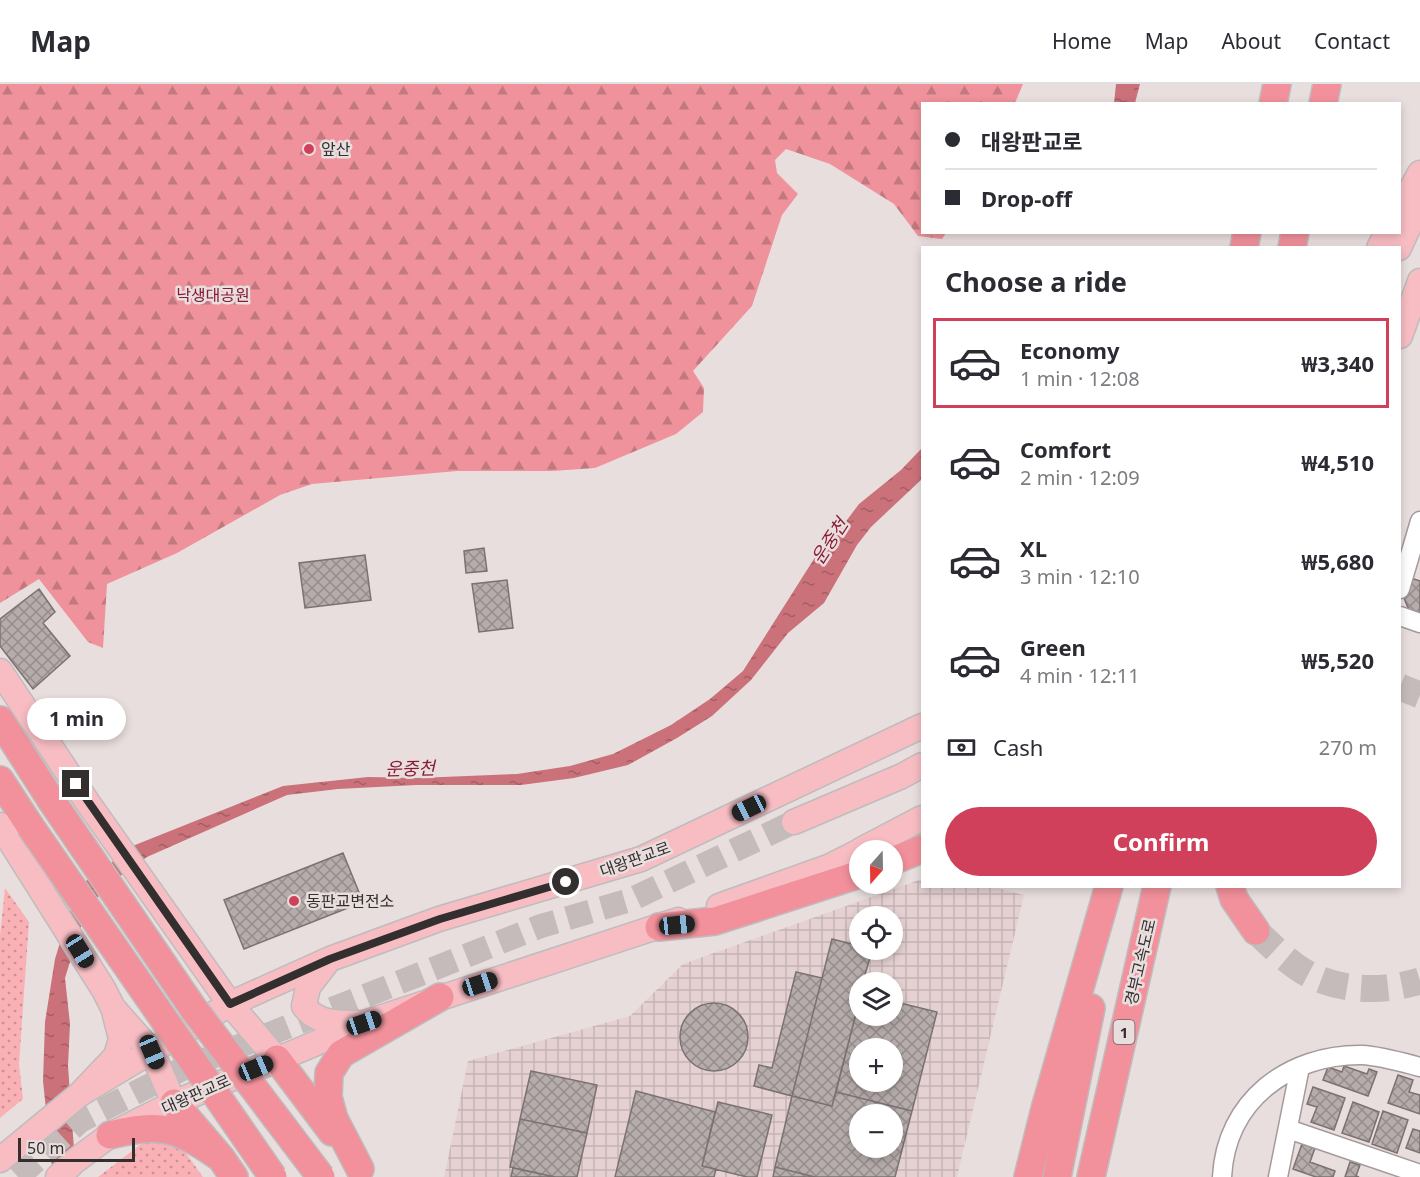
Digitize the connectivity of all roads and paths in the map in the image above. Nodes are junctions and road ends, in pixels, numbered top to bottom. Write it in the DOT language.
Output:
graph roads {
  1 [pos="1277,84"];
  2 [pos="1327,84"];
  3 [pos="1273,102"];
  4 [pos="1323,102"];
  5 [pos="1420,172"];
  6 [pos="1420,202"];
  7 [pos="1401,208"];
  8 [pos="1400,246"];
  9 [pos="1420,281"];
  10 [pos="1401,333"];
  11 [pos="1420,520"];
  12 [pos="1401,586"];
  13 [pos="1401,616"];
  14 [pos="1420,623"];
  15 [pos="0,671"];
  16 [pos="0,720"];
  17 [pos="921,726"];
  18 [pos="921,766"];
  19 [pos="0,780"];
  20 [pos="921,819"];
  21 [pos="794,822"];
  22 [pos="0,825"];
  23 [pos="881,840"];
  24 [pos="921,849"];
  25 [pos="849,856"];
  26 [pos="903,857"];
  27 [pos="849,878"];
  28 [pos="1108,888"];
  29 [pos="1115,888"];
  30 [pos="1157,888"];
  31 [pos="1231,888"];
  32 [pos="658,927"];
  33 [pos="1256,931"];
  34 [pos="1147,933"];
  35 [pos="330,959"];
  36 [pos="440,997"];
  37 [pos="109,999"];
  38 [pos="230,1004"];
  39 [pos="364,1023"];
  40 [pos="152,1052"];
  41 [pos="277,1059"];
  42 [pos="1300,1067"];
  43 [pos="1420,1067"];
  44 [pos="103,1075"];
  45 [pos="174,1103"];
  46 [pos="1288,1129"];
  47 [pos="110,1135"];
  48 [pos="0,1160"];
  49 [pos="227,1168"];
  50 [pos="364,1173"];
  51 [pos="1420,1174"];
  52 [pos="58,1177"];
  53 [pos="273,1177"];
  54 [pos="321,1177"];
  55 [pos="1028,1177"];
  56 [pos="1057,1177"];
  57 [pos="1091,1177"];
  58 [pos="1107,1177"];
  59 [pos="1222,1177"];
  60 [pos="1278,1177"];
  1 -- 3 [label="highway"];
  2 -- 4 [label="highway"];
  5 -- 7 [label="main road"];
  6 -- 8 [label="main road"];
  9 -- 10 [label="main road"];
  11 -- 12 [label="street"];
  13 -- 14 [label="street"];
  15 -- 38 [label="main road"];
  16 -- 54 [label="highway, bridge"];
  17 -- 35 [label="main road, 대왕판교로"];
  18 -- 21 [label="main road"];
  19 -- 53 [label="highway, bridge"];
  20 -- 23 [label="main road, 대왕판교로"];
  22 -- 37 [label="main road"];
  24 -- 26 [label="highway"];
  25 -- 32 [label="main road, 대왕판교로"];
  27 -- 32 [label="highway"];
  28 -- 55 [label="highway"];
  29 -- 56 [label="highway, 1"];
  30 -- 34 [label="highway, 경부고속도로 / 1"];
  31 -- 33 [label="highway"];
  32 -- 36 [label="main road, 대왕판교로"];
  34 -- 57 [label="highway, 경부고속도로 / 1"];
  34 -- 58 [label="highway"];
  35 -- 38 [label="main road, 대왕판교로"];
  35 -- 39 [label="main road"];
  36 -- 39 [label="main road, 대왕판교로"];
  36 -- 50 [label="highway"];
  37 -- 40 [label="main road"];
  37 -- 44 [label="main road"];
  38 -- 40 [label="main road, 대왕판교로"];
  38 -- 41 [label="main road"];
  39 -- 41 [label="main road, 대왕판교로"];
  40 -- 44 [label="main road, 대왕판교로"];
  40 -- 45 [label="main road"];
  41 -- 45 [label="main road, 대왕판교로"];
  41 -- 50 [label="highway"];
  42 -- 43 [label="street"];
  42 -- 46 [label="street"];
  42 -- 59 [label="street"];
  44 -- 48 [label="main road, 대왕판교로"];
  45 -- 47 [label="main road, 대왕판교로"];
  45 -- 49 [label="highway"];
  46 -- 51 [label="street"];
  46 -- 60 [label="street"];
  47 -- 49 [label="highway"];
  47 -- 52 [label="main road, 대왕판교로"];
}
